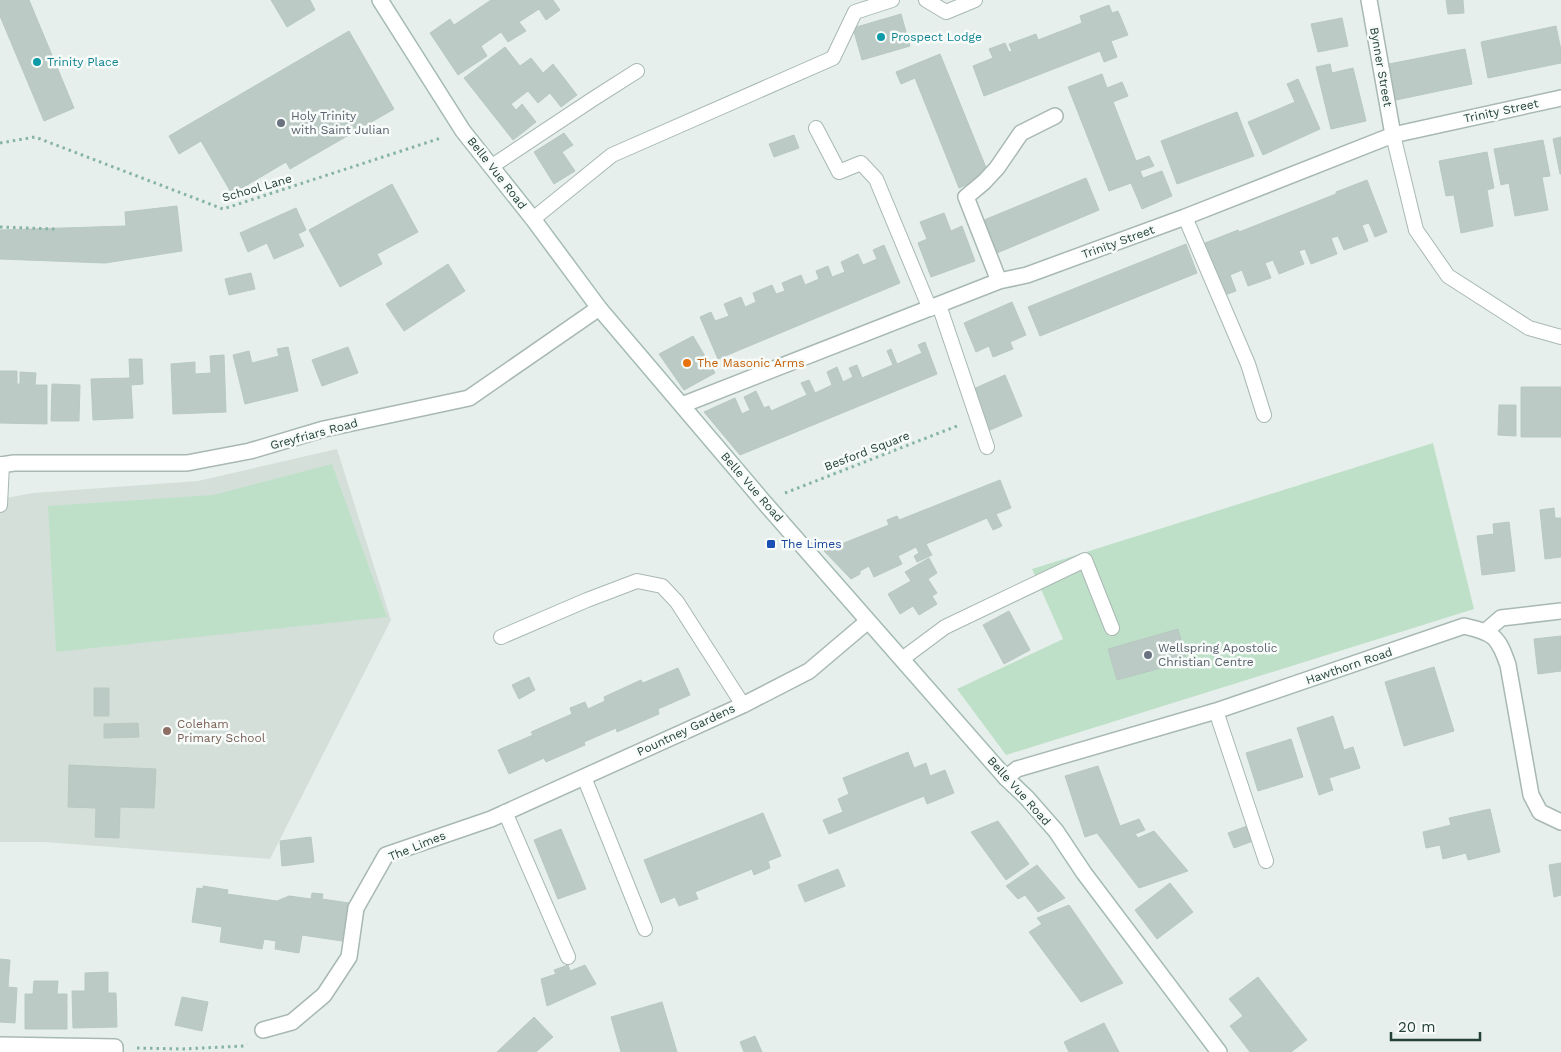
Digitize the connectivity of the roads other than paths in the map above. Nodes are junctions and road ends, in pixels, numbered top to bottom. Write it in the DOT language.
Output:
graph roads {
  1 [pos="892,0"];
  2 [pos="926,0"];
  3 [pos="976,0"];
  4 [pos="1369,0"];
  5 [pos="382,1"];
  6 [pos="854,6"];
  7 [pos="637,71"];
  8 [pos="1561,98"];
  9 [pos="1055,116"];
  10 [pos="816,128"];
  11 [pos="1393,135"];
  12 [pos="492,166"];
  13 [pos="1184,217"];
  14 [pos="533,219"];
  15 [pos="999,281"];
  16 [pos="935,307"];
  17 [pos="599,308"];
  18 [pos="1561,337"];
  19 [pos="682,405"];
  20 [pos="1264,415"];
  21 [pos="988,447"];
  22 [pos="1,464"];
  23 [pos="0,504"];
  24 [pos="1561,611"];
  25 [pos="868,621"];
  26 [pos="1112,628"];
  27 [pos="1486,631"];
  28 [pos="501,637"];
  29 [pos="902,659"];
  30 [pos="743,705"];
  31 [pos="1216,711"];
  32 [pos="584,777"];
  33 [pos="1006,778"];
  34 [pos="498,815"];
  35 [pos="1561,822"];
  36 [pos="1266,861"];
  37 [pos="645,929"];
  38 [pos="568,957"];
  39 [pos="263,1030"];
  40 [pos="0,1045"];
  41 [pos="115,1050"];
  42 [pos="1219,1052"];
  1 -- 6 [label="lane"];
  2 -- 3 [label="lane"];
  4 -- 11 [label="street, Bynner Street"];
  5 -- 12 [label="street, Belle Vue Road"];
  6 -- 14 [label="lane"];
  7 -- 12 [label="lane"];
  8 -- 11 [label="street, Trinity Street"];
  9 -- 15 [label="street"];
  10 -- 16 [label="lane"];
  11 -- 13 [label="street, Trinity Street"];
  11 -- 18 [label="lane"];
  12 -- 14 [label="street, Belle Vue Road"];
  13 -- 15 [label="street, Trinity Street"];
  13 -- 20 [label="lane"];
  14 -- 17 [label="street, Belle Vue Road"];
  15 -- 16 [label="street, Trinity Street"];
  16 -- 19 [label="street, Trinity Street"];
  16 -- 21 [label="lane"];
  17 -- 19 [label="street, Belle Vue Road"];
  17 -- 22 [label="street, Greyfriars Road"];
  19 -- 25 [label="street, Belle Vue Road"];
  22 -- 23 [label="lane"];
  24 -- 27 [label="street"];
  25 -- 29 [label="street, Belle Vue Road"];
  25 -- 30 [label="street, Pountney Gardens"];
  26 -- 29 [label="lane"];
  27 -- 31 [label="street, Hawthorn Road"];
  27 -- 35 [label="street"];
  28 -- 30 [label="lane"];
  29 -- 33 [label="street, Belle Vue Road"];
  30 -- 32 [label="street, Pountney Gardens"];
  31 -- 33 [label="street, Hawthorn Road"];
  31 -- 36 [label="lane"];
  32 -- 34 [label="street, Pountney Gardens"];
  32 -- 37 [label="lane"];
  33 -- 42 [label="street, Belle Vue Road"];
  34 -- 38 [label="lane"];
  34 -- 39 [label="street, The Limes"];
  40 -- 41 [label="street"];
}
